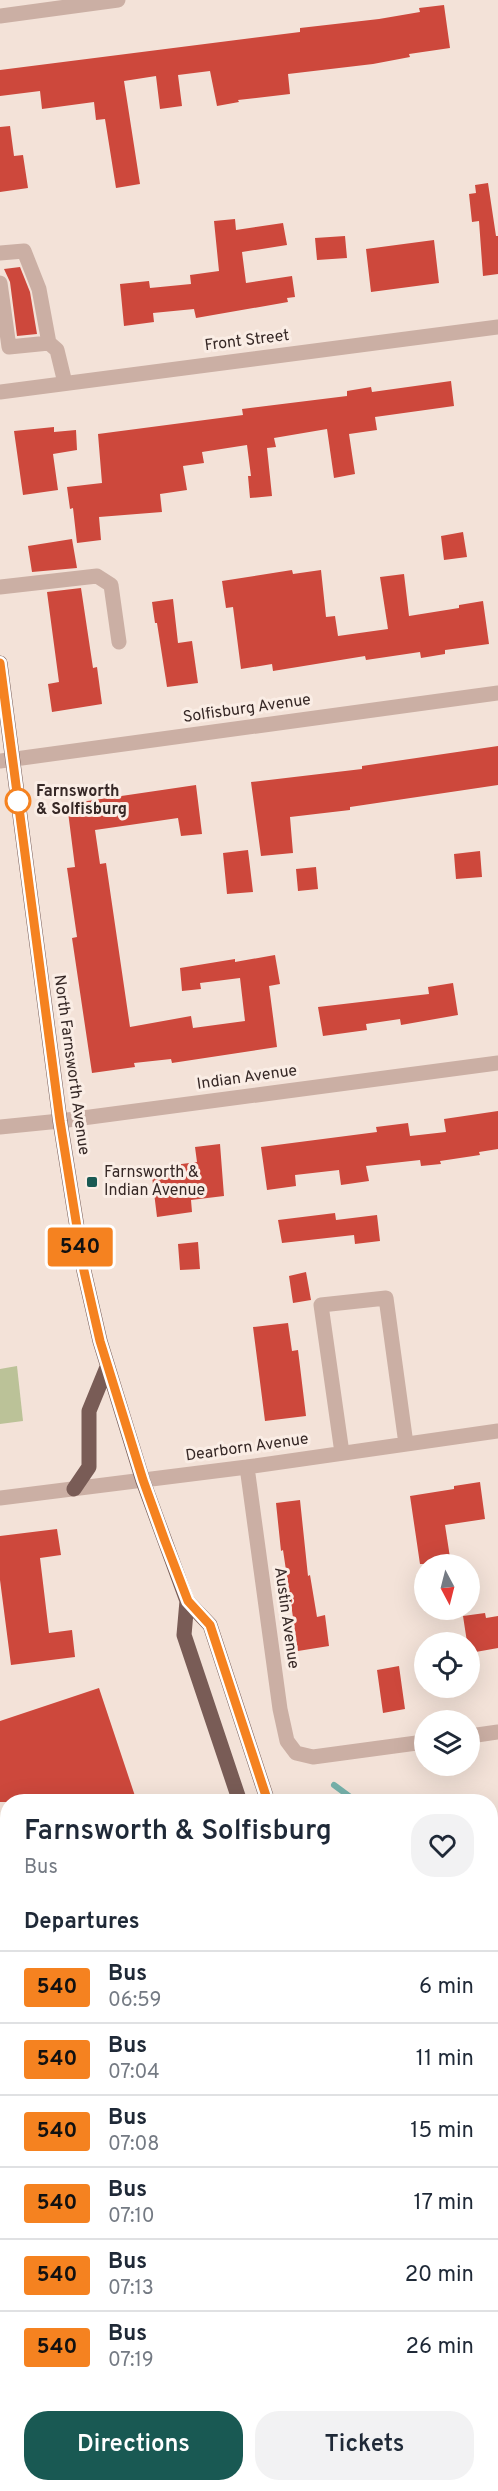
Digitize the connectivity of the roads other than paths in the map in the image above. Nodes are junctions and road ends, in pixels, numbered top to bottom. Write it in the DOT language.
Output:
graph roads {
  1 [pos="118,0"];
  2 [pos="0,16"];
  3 [pos="0,253"];
  4 [pos="0,283"];
  5 [pos="498,327"];
  6 [pos="3,328"];
  7 [pos="49,343"];
  8 [pos="65,383"];
  9 [pos="0,392"];
  10 [pos="0,586"];
  11 [pos="119,642"];
  12 [pos="0,663"];
  13 [pos="498,693"];
  14 [pos="6,760"];
  15 [pos="498,1063"];
  16 [pos="60,1121"];
  17 [pos="0,1127"];
  18 [pos="108,1366"];
  19 [pos="498,1431"];
  20 [pos="406,1444"];
  21 [pos="342,1454"];
  22 [pos="247,1467"];
  23 [pos="143,1480"];
  24 [pos="74,1489"];
  25 [pos="0,1498"];
  26 [pos="188,1601"];
  27 [pos="498,1732"];
  28 [pos="480,1735"];
  29 [pos="414,1743"];
  30 [pos="237,1794"];
  31 [pos="265,1794"];
  1 -- 2 [label="street"];
  3 -- 7 [label="street"];
  4 -- 6 [label="street"];
  5 -- 8 [label="street, Front Street"];
  6 -- 7 [label="street"];
  7 -- 8 [label="street"];
  8 -- 9 [label="street, Front Street"];
  10 -- 11 [label="street"];
  12 -- 14 [label="main road, North Farnsworth Avenue"];
  13 -- 14 [label="street, Solfisburg Avenue"];
  14 -- 16 [label="main road, North Farnsworth Avenue"];
  15 -- 16 [label="street, Indian Avenue"];
  16 -- 17 [label="street, Indian Avenue"];
  16 -- 18 [label="main road, North Farnsworth Avenue"];
  18 -- 23 [label="main road, North Farnsworth Avenue"];
  18 -- 24 [label="main road"];
  19 -- 20 [label="street, Dearborn Avenue"];
  20 -- 21 [label="street, Dearborn Avenue"];
  20 -- 21 [label="street"];
  21 -- 22 [label="street, Dearborn Avenue"];
  22 -- 23 [label="street, Dearborn Avenue"];
  22 -- 29 [label="street, Austin Avenue"];
  23 -- 24 [label="street, Dearborn Avenue"];
  23 -- 26 [label="main road, North Farnsworth Avenue"];
  24 -- 25 [label="street, Dearborn Avenue"];
  26 -- 30 [label="main road, North Farnsworth Avenue"];
  26 -- 31 [label="main road, North Farnsworth Avenue"];
  27 -- 28 [label="street"];
}
